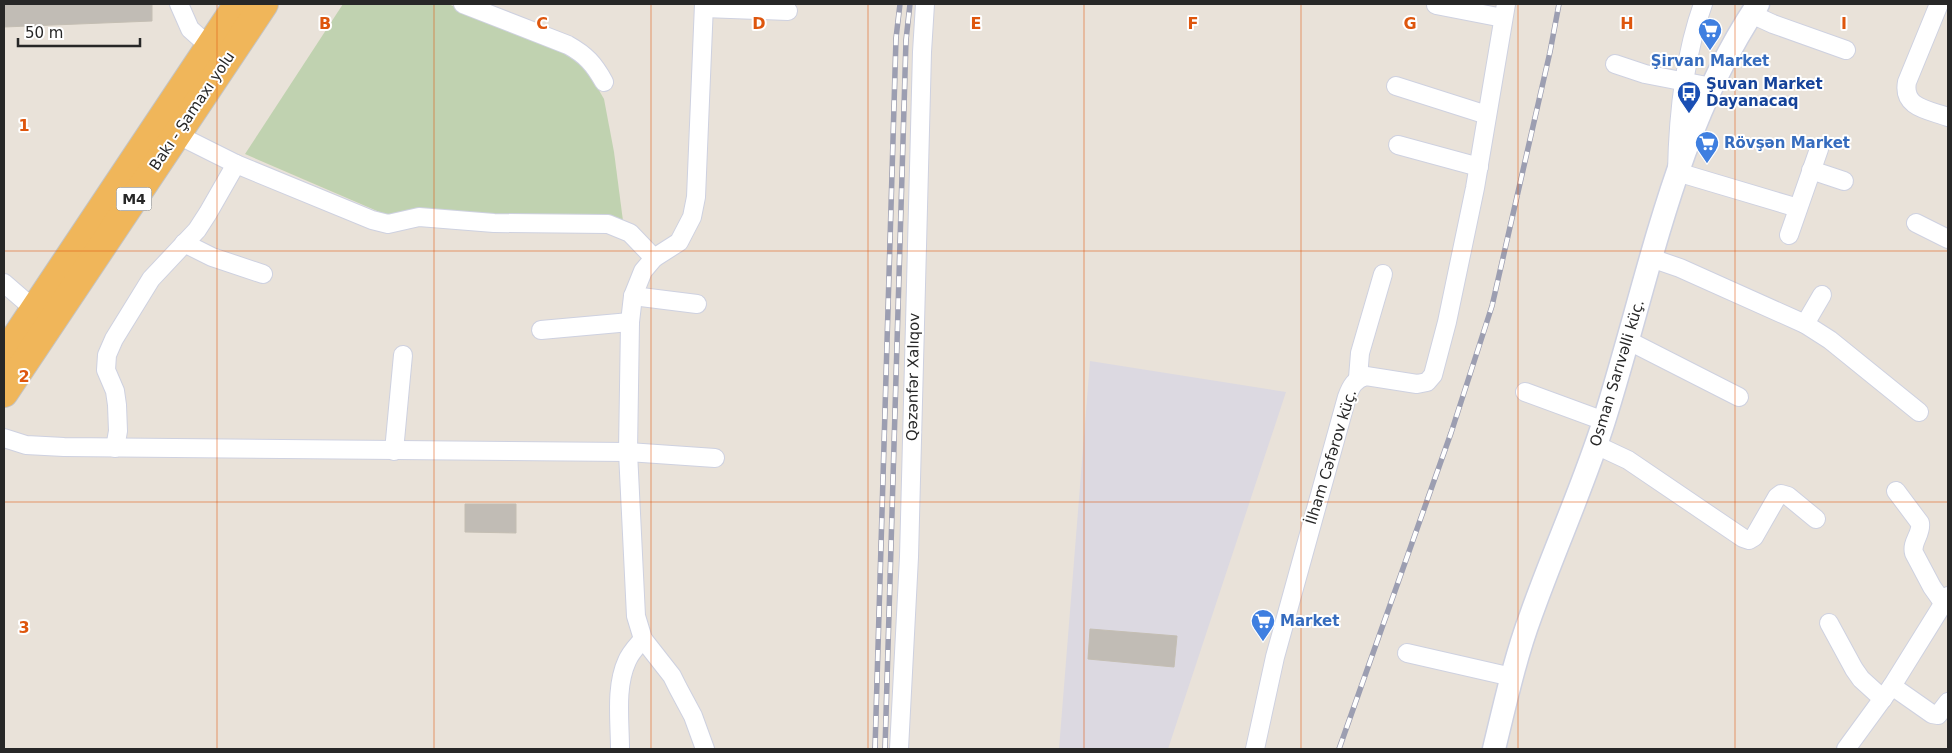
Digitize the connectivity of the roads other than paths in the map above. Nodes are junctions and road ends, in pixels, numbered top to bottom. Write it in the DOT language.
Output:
graph roads {
  1 [pos="178,4"];
  2 [pos="238,4"];
  3 [pos="264,4"];
  4 [pos="463,4"];
  5 [pos="925,4"];
  6 [pos="1703,4"];
  7 [pos="1939,4"];
  8 [pos="1436,5"];
  9 [pos="704,6"];
  10 [pos="1754,9"];
  11 [pos="788,11"];
  12 [pos="1504,11"];
  13 [pos="210,46"];
  14 [pos="1846,50"];
  15 [pos="1615,64"];
  16 [pos="1684,81"];
  17 [pos="604,82"];
  18 [pos="1396,86"];
  19 [pos="1712,87"];
  20 [pos="1487,115"];
  21 [pos="1948,116"];
  22 [pos="176,134"];
  23 [pos="1398,145"];
  24 [pos="1819,149"];
  25 [pos="236,164"];
  26 [pos="1479,167"];
  27 [pos="1811,170"];
  28 [pos="1677,172"];
  29 [pos="1844,181"];
  30 [pos="1798,208"];
  31 [pos="1916,223"];
  32 [pos="1789,235"];
  33 [pos="1948,239"];
  34 [pos="184,243"];
  35 [pos="654,258"];
  36 [pos="1651,258"];
  37 [pos="263,274"];
  38 [pos="1383,274"];
  39 [pos="4,283"];
  40 [pos="1822,295"];
  41 [pos="633,296"];
  42 [pos="697,304"];
  43 [pos="34,309"];
  44 [pos="630,322"];
  45 [pos="1805,324"];
  46 [pos="541,330"];
  47 [pos="1628,341"];
  48 [pos="403,354"];
  49 [pos="4,355"];
  50 [pos="1358,378"];
  51 [pos="1526,392"];
  52 [pos="4,393"];
  53 [pos="1739,397"];
  54 [pos="1919,412"];
  55 [pos="1604,421"];
  56 [pos="4,438"];
  57 [pos="1596,445"];
  58 [pos="114,448"];
  59 [pos="394,451"];
  60 [pos="628,452"];
  61 [pos="715,458"];
  62 [pos="1896,491"];
  63 [pos="1816,519"];
  64 [pos="1946,600"];
  65 [pos="1829,623"];
  66 [pos="643,638"];
  67 [pos="1407,653"];
  68 [pos="1512,677"];
  69 [pos="1887,692"];
  70 [pos="1948,702"];
  71 [pos="620,749"];
  72 [pos="705,749"];
  73 [pos="899,749"];
  74 [pos="1255,749"];
  75 [pos="1494,749"];
  76 [pos="1846,749"];
  1 -- 13 [label="street"];
  2 -- 13 [label="highway, Bakı - Şamaxı yolu / M4"];
  3 -- 22 [label="highway, Bakı - Şamaxı yolu / M4"];
  4 -- 17 [label="street"];
  5 -- 73 [label="street, Qəzənfər Xalıqov"];
  6 -- 16 [label="street"];
  7 -- 21 [label="street"];
  8 -- 12 [label="street"];
  9 -- 11 [label="street"];
  9 -- 35 [label="street"];
  10 -- 14 [label="street"];
  10 -- 19 [label="street, Osman Sarıvəlli küç."];
  12 -- 20 [label="street, İlham Cəfərov küç."];
  13 -- 43 [label="highway, Bakı - Şamaxı yolu / M4"];
  15 -- 16 [label="street"];
  16 -- 19 [label="street"];
  16 -- 28 [label="street"];
  18 -- 20 [label="street"];
  19 -- 28 [label="street, Osman Sarıvəlli küç."];
  20 -- 26 [label="street, İlham Cəfərov küç."];
  22 -- 25 [label="street"];
  22 -- 52 [label="highway, Bakı - Şamaxı yolu / M4"];
  23 -- 26 [label="street"];
  24 -- 27 [label="street"];
  25 -- 34 [label="street"];
  25 -- 35 [label="street"];
  26 -- 50 [label="street, İlham Cəfərov küç."];
  27 -- 29 [label="street"];
  27 -- 30 [label="street"];
  28 -- 30 [label="street"];
  28 -- 36 [label="street, Osman Sarıvəlli küç."];
  30 -- 32 [label="street"];
  31 -- 33 [label="street"];
  34 -- 37 [label="street"];
  34 -- 58 [label="street"];
  35 -- 41 [label="street"];
  36 -- 45 [label="street"];
  36 -- 47 [label="street, Osman Sarıvəlli küç."];
  38 -- 50 [label="street"];
  39 -- 43 [label="street"];
  40 -- 45 [label="street"];
  41 -- 42 [label="street"];
  41 -- 44 [label="street"];
  43 -- 49 [label="highway, Bakı - Şamaxı yolu / M4"];
  44 -- 46 [label="street"];
  44 -- 60 [label="street"];
  45 -- 54 [label="street"];
  47 -- 53 [label="street"];
  47 -- 55 [label="street, Osman Sarıvəlli küç."];
  48 -- 59 [label="street"];
  50 -- 74 [label="street, İlham Cəfərov küç."];
  51 -- 55 [label="street"];
  55 -- 57 [label="street, Osman Sarıvəlli küç."];
  56 -- 58 [label="street"];
  57 -- 63 [label="street"];
  57 -- 68 [label="street, Osman Sarıvəlli küç."];
  58 -- 59 [label="street"];
  59 -- 60 [label="street"];
  60 -- 61 [label="street"];
  60 -- 66 [label="street"];
  62 -- 64 [label="street"];
  64 -- 69 [label="street"];
  65 -- 69 [label="street"];
  66 -- 71 [label="street"];
  66 -- 72 [label="street"];
  67 -- 68 [label="street"];
  68 -- 75 [label="street, Osman Sarıvəlli küç."];
  69 -- 70 [label="street"];
  69 -- 76 [label="street"];
}
